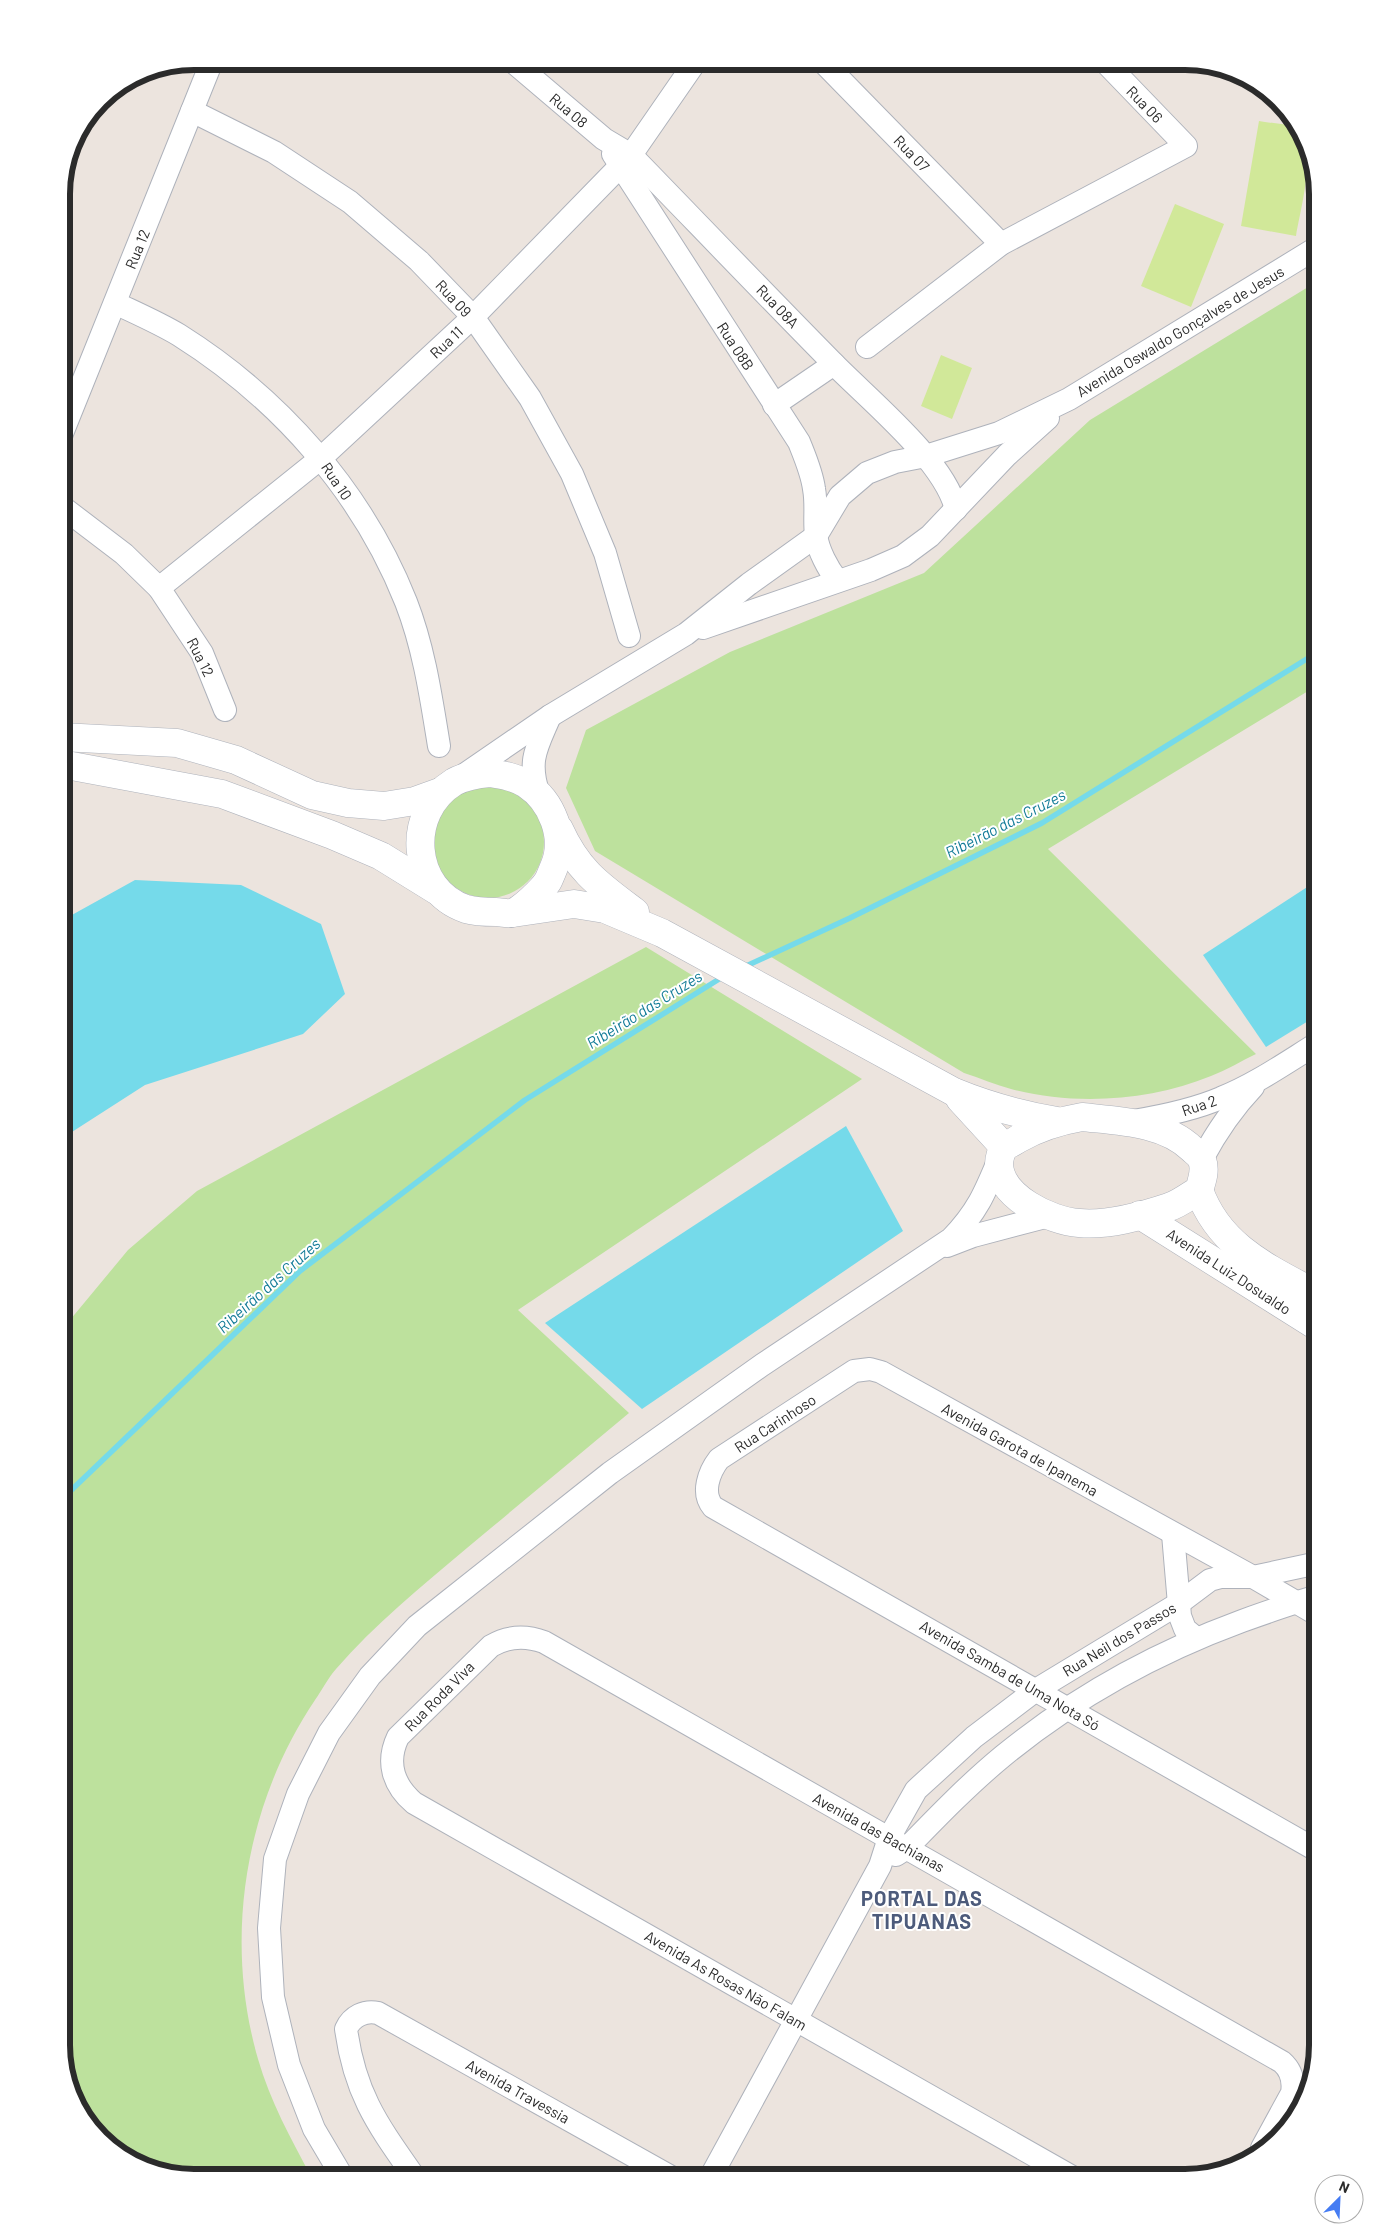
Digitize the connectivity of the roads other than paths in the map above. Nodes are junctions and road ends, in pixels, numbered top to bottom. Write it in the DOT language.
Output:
graph roads {
  1 [pos="208,70"];
  2 [pos="523,70"];
  3 [pos="690,70"];
  4 [pos="830,70"];
  5 [pos="1113,70"];
  6 [pos="192,111"];
  7 [pos="626,161"];
  8 [pos="1001,244"];
  9 [pos="1309,252"];
  10 [pos="115,303"];
  11 [pos="473,317"];
  12 [pos="866,346"];
  13 [pos="834,364"];
  14 [pos="1069,399"];
  15 [pos="774,405"];
  16 [pos="70,416"];
  17 [pos="926,456"];
  18 [pos="321,458"];
  19 [pos="956,509"];
  20 [pos="70,512"];
  21 [pos="816,536"];
  22 [pos="837,580"];
  23 [pos="159,588"];
  24 [pos="686,634"];
  25 [pos="629,636"];
  26 [pos="225,710"];
  27 [pos="550,716"];
  28 [pos="70,737"];
  29 [pos="439,746"];
  30 [pos="70,766"];
  31 [pos="448,787"];
  32 [pos="539,795"];
  33 [pos="554,818"];
  34 [pos="438,891"];
  35 [pos="513,913"];
  36 [pos="662,932"];
  37 [pos="1309,1048"];
  38 [pos="1264,1076"];
  39 [pos="954,1092"];
  40 [pos="1057,1121"];
  41 [pos="1129,1122"];
  42 [pos="1002,1153"];
  43 [pos="1202,1159"];
  44 [pos="1199,1190"];
  45 [pos="1140,1215"];
  46 [pos="1048,1216"];
  47 [pos="923,1256"];
  48 [pos="1309,1289"];
  49 [pos="1309,1321"];
  50 [pos="865,1369"];
  51 [pos="707,1495"];
  52 [pos="1173,1534"];
  53 [pos="1309,1565"];
  54 [pos="1253,1577"];
  55 [pos="1309,1598"];
  56 [pos="1294,1602"];
  57 [pos="1178,1604"];
  58 [pos="1309,1610"];
  59 [pos="508,1638"];
  60 [pos="1196,1638"];
  61 [pos="1036,1690"];
  62 [pos="1067,1708"];
  63 [pos="392,1768"];
  64 [pos="898,1843"];
  65 [pos="1309,1846"];
  66 [pos="797,2020"];
  67 [pos="1269,2136"];
  68 [pos="338,2169"];
  69 [pos="409,2169"];
  70 [pos="657,2169"];
  71 [pos="715,2169"];
  72 [pos="1058,2169"];
  1 -- 6 [label="street, Rua 12"];
  2 -- 7 [label="street, Rua 08"];
  3 -- 7 [label="street, Rua 11"];
  4 -- 8 [label="street, Rua 07"];
  5 -- 8 [label="street, Rua 06"];
  6 -- 10 [label="street, Rua 12"];
  6 -- 11 [label="street, Rua 09"];
  7 -- 11 [label="street, Rua 11"];
  7 -- 13 [label="street, Rua 08A"];
  7 -- 15 [label="street, Rua 08B"];
  8 -- 12 [label="street"];
  9 -- 14 [label="street, Avenida Oswaldo Gonçalves de Jesus"];
  10 -- 16 [label="street, Rua 12"];
  10 -- 18 [label="street, Rua 10"];
  11 -- 18 [label="street, Rua 11"];
  11 -- 25 [label="street, Rua 09"];
  13 -- 15 [label="street"];
  13 -- 17 [label="street, Rua 08A"];
  14 -- 17 [label="street, Avenida Oswaldo Gonçalves de Jesus"];
  14 -- 19 [label="street, Avenida Oswaldo Gonçalves de Jesus"];
  15 -- 21 [label="street, Rua 08B"];
  17 -- 19 [label="street, Rua 08A"];
  17 -- 21 [label="street, Avenida Oswaldo Gonçalves de Jesus"];
  18 -- 23 [label="street, Rua 11"];
  18 -- 29 [label="street, Rua 10"];
  19 -- 22 [label="street, Avenida Oswaldo Gonçalves de Jesus"];
  20 -- 23 [label="street, Rua 12"];
  21 -- 22 [label="street"];
  21 -- 24 [label="street"];
  22 -- 24 [label="street"];
  23 -- 26 [label="street, Rua 12"];
  24 -- 27 [label="street"];
  27 -- 31 [label="street"];
  27 -- 32 [label="street"];
  28 -- 31 [label="street"];
  30 -- 34 [label="street"];
  31 -- 32 [label="street"];
  31 -- 34 [label="street"];
  32 -- 33 [label="street"];
  33 -- 35 [label="street"];
  33 -- 36 [label="street"];
  34 -- 35 [label="street"];
  35 -- 36 [label="street"];
  36 -- 39 [label="street"];
  37 -- 38 [label="street, Rua 2"];
  38 -- 41 [label="street, Rua 2"];
  38 -- 43 [label="street, Rua 2"];
  39 -- 40 [label="street"];
  39 -- 42 [label="street"];
  40 -- 41 [label="street"];
  40 -- 42 [label="street"];
  41 -- 43 [label="street"];
  42 -- 46 [label="street"];
  42 -- 47 [label="street"];
  43 -- 44 [label="street"];
  44 -- 45 [label="street"];
  44 -- 48 [label="street, Avenida Luiz Dosualdo"];
  45 -- 46 [label="street"];
  45 -- 49 [label="street, Avenida Luiz Dosualdo"];
  46 -- 47 [label="street"];
  47 -- 68 [label="street"];
  50 -- 51 [label="street, Rua Carinhoso"];
  50 -- 52 [label="street, Avenida Garota de Ipanema"];
  51 -- 61 [label="street, Avenida Samba de Uma Nota Só"];
  52 -- 54 [label="street, Avenida Garota de Ipanema"];
  52 -- 57 [label="street"];
  53 -- 54 [label="street, Rua Neil dos Passos"];
  54 -- 56 [label="street, Avenida Garota de Ipanema"];
  54 -- 57 [label="street, Rua Neil dos Passos"];
  55 -- 56 [label="street, Rua Neil dos Passos"];
  56 -- 58 [label="street, Avenida Garota de Ipanema"];
  56 -- 60 [label="street, Rua Neil dos Passos"];
  57 -- 60 [label="street"];
  57 -- 61 [label="street, Rua Neil dos Passos"];
  59 -- 63 [label="street, Rua Roda Viva"];
  59 -- 64 [label="street, Avenida das Bachianas"];
  60 -- 62 [label="street, Rua Neil dos Passos"];
  61 -- 62 [label="street, Avenida Samba de Uma Nota Só"];
  61 -- 64 [label="street, Rua Neil dos Passos"];
  62 -- 64 [label="street, Rua Neil dos Passos"];
  62 -- 65 [label="street, Avenida Samba de Uma Nota Só"];
  63 -- 66 [label="street, Avenida As Rosas Não Falam"];
  64 -- 66 [label="street, Rua Neil dos Passos"];
  64 -- 67 [label="street, Avenida das Bachianas"];
  66 -- 71 [label="street, Rua Neil dos Passos"];
  66 -- 72 [label="street, Avenida As Rosas Não Falam"];
  69 -- 70 [label="street, Avenida Travessia"];
}
